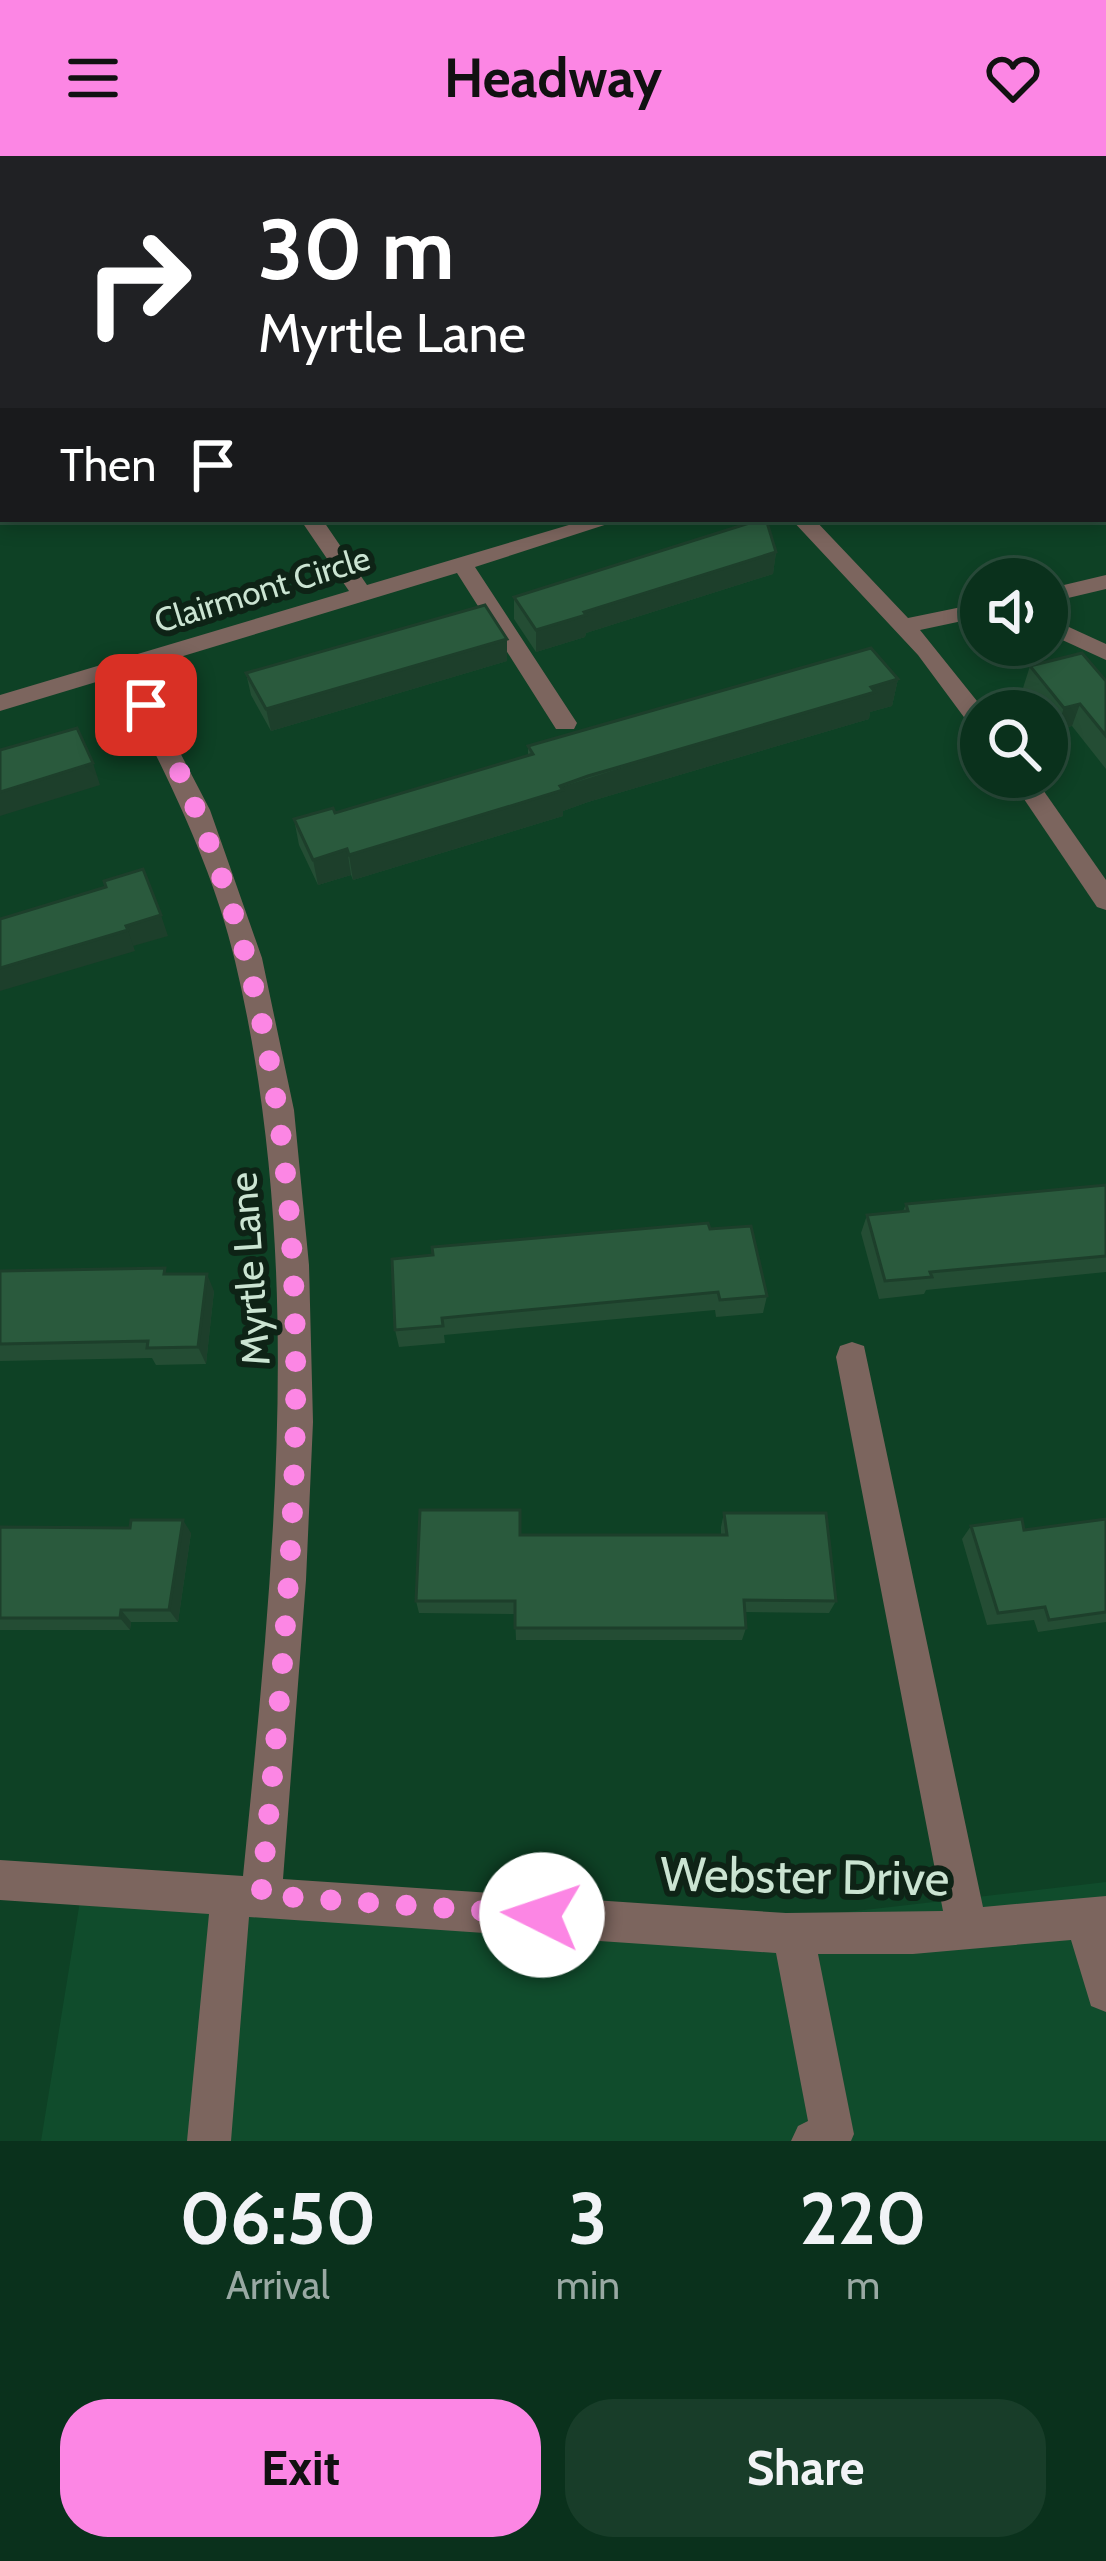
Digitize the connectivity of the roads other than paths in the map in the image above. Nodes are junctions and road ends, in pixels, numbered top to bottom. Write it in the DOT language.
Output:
graph roads {
  1 [pos="313,522"];
  2 [pos="602,522"];
  3 [pos="805,522"];
  4 [pos="462,564"];
  5 [pos="1106,582"];
  6 [pos="1068,591"];
  7 [pos="362,594"];
  8 [pos="960,614"];
  9 [pos="903,626"];
  10 [pos="1068,634"];
  11 [pos="1106,653"];
  12 [pos="123,666"];
  13 [pos="960,696"];
  14 [pos="0,703"];
  15 [pos="565,723"];
  16 [pos="1036,798"];
  17 [pos="1106,900"];
  18 [pos="852,1357"];
  19 [pos="0,1880"];
  20 [pos="246,1894"];
  21 [pos="1095,1917"];
  22 [pos="967,1929"];
  23 [pos="793,1933"];
  24 [pos="1106,1991"];
  25 [pos="209,2141"];
  26 [pos="814,2141"];
  1 -- 7 [label="street"];
  2 -- 4 [label="street, Clairmont Circle"];
  3 -- 9 [label="street"];
  4 -- 7 [label="street, Clairmont Circle"];
  4 -- 15 [label="street"];
  5 -- 6 [label="street"];
  7 -- 12 [label="street, Clairmont Circle"];
  8 -- 9 [label="street"];
  9 -- 13 [label="street"];
  10 -- 11 [label="street"];
  12 -- 14 [label="street, Clairmont Circle"];
  12 -- 20 [label="street, Myrtle Lane"];
  16 -- 17 [label="street"];
  18 -- 22 [label="street"];
  19 -- 20 [label="street, Webster Drive"];
  20 -- 23 [label="street, Webster Drive"];
  20 -- 25 [label="street, Myrtle Lane"];
  21 -- 22 [label="street, Webster Drive"];
  21 -- 24 [label="street"];
  22 -- 23 [label="street, Webster Drive"];
  23 -- 26 [label="street"];
}
